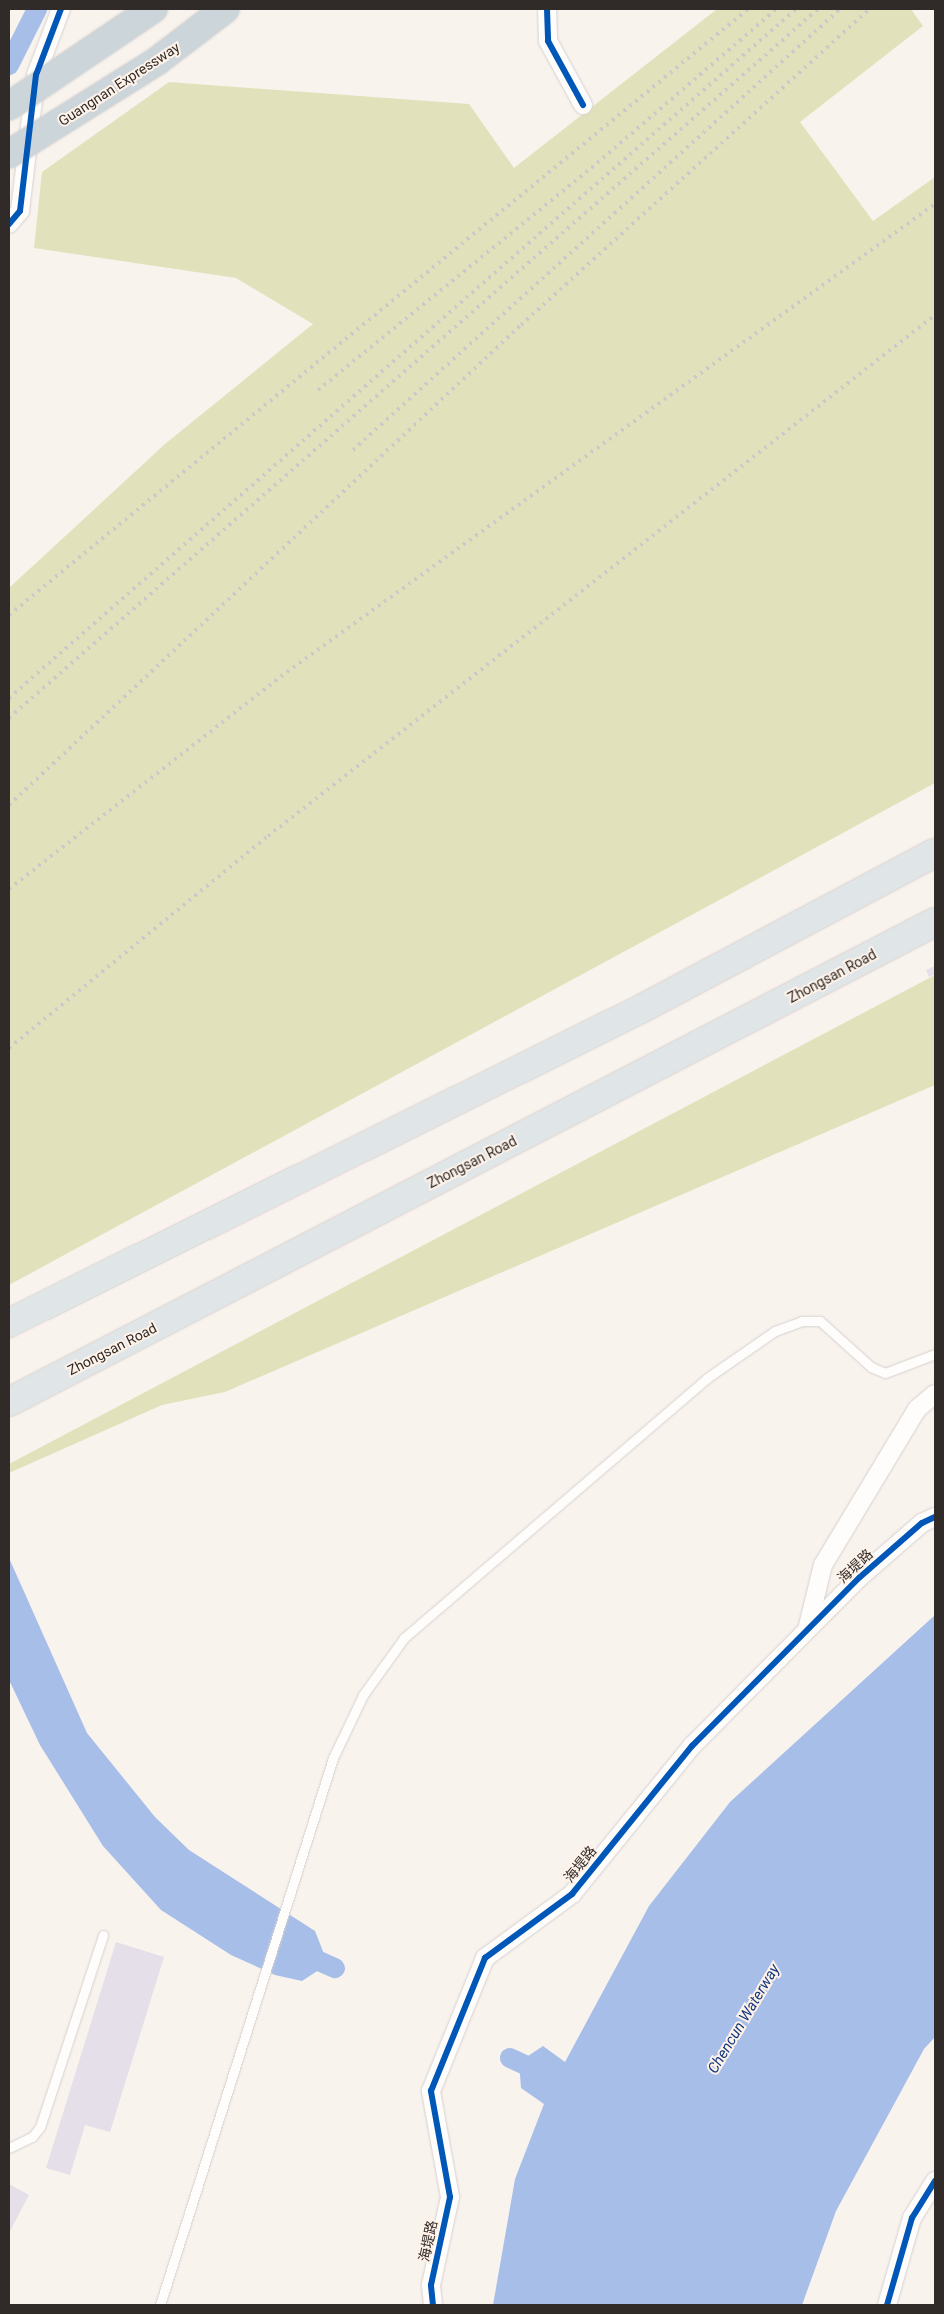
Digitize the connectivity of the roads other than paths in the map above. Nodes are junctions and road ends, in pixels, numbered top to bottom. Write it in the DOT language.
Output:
graph roads {
  1 [pos="61,9"];
  2 [pos="153,9"];
  3 [pos="225,9"];
  4 [pos="547,9"];
  5 [pos="583,105"];
  6 [pos="9,106"];
  7 [pos="9,154"];
  8 [pos="9,224"];
  9 [pos="935,853"];
  10 [pos="935,922"];
  11 [pos="9,1323"];
  12 [pos="935,1354"];
  13 [pos="935,1394"];
  14 [pos="9,1402"];
  15 [pos="935,1517"];
  16 [pos="807,1631"];
  17 [pos="103,1935"];
  18 [pos="9,2148"];
  19 [pos="935,2180"];
  20 [pos="160,2305"];
  21 [pos="432,2305"];
  22 [pos="887,2305"];
  1 -- 8 [label="street"];
  2 -- 6 [label="highway, bridge"];
  3 -- 7 [label="highway, Guangnan Expressway, bridge"];
  4 -- 5 [label="street"];
  9 -- 11 [label="main road"];
  10 -- 14 [label="main road, Zhongsan Road"];
  12 -- 20 [label="lane"];
  13 -- 16 [label="street"];
  15 -- 16 [label="street, 海堤路"];
  16 -- 21 [label="street, 海堤路"];
  17 -- 18 [label="lane"];
  19 -- 22 [label="street"];
}
